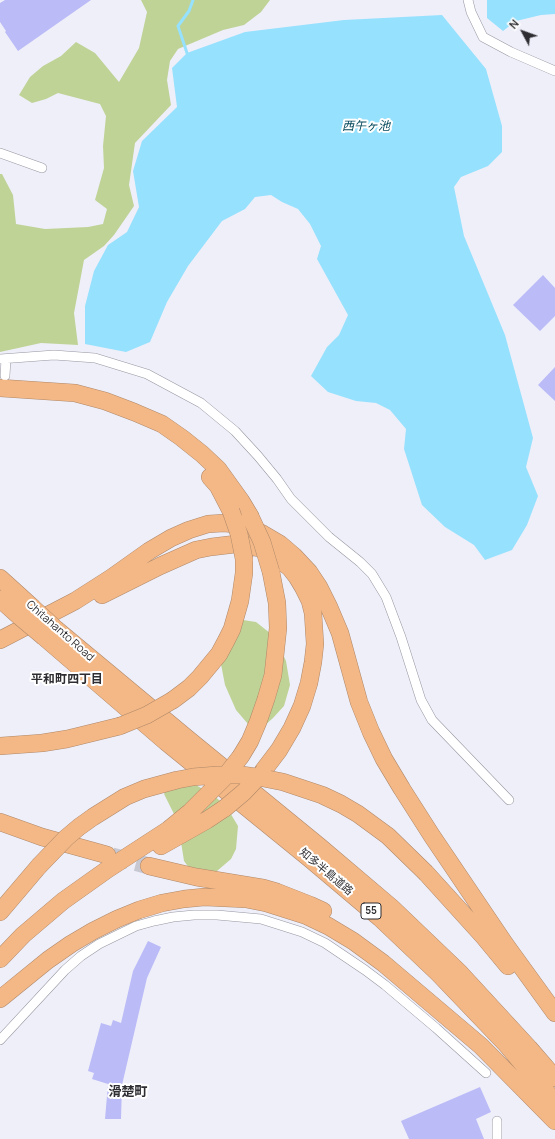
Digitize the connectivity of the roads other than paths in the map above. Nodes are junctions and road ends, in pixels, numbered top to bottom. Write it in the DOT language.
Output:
graph roads {
  1 [pos="468,0"];
  2 [pos="555,71"];
  3 [pos="0,153"];
  4 [pos="42,168"];
  5 [pos="3,359"];
  6 [pos="2,382"];
  7 [pos="134,412"];
  8 [pos="0,578"];
  9 [pos="0,599"];
  10 [pos="26,612"];
  11 [pos="7,636"];
  12 [pos="171,736"];
  13 [pos="0,746"];
  14 [pos="509,800"];
  15 [pos="0,822"];
  16 [pos="108,855"];
  17 [pos="148,866"];
  18 [pos="0,912"];
  19 [pos="3,956"];
  20 [pos="410,985"];
  21 [pos="0,999"];
  22 [pos="555,1013"];
  23 [pos="555,1025"];
  24 [pos="0,1040"];
  25 [pos="486,1073"];
  26 [pos="555,1078"];
  27 [pos="555,1102"];
  28 [pos="497,1121"];
  29 [pos="555,1121"];
  30 [pos="497,1139"];
  1 -- 2 [label="street"];
  3 -- 4 [label="street"];
  5 -- 6 [label="street"];
  5 -- 14 [label="street"];
  6 -- 7 [label="highway"];
  7 -- 13 [label="highway, bridge"];
  7 -- 19 [label="highway, bridge"];
  8 -- 10 [label="highway, Chitahanto Road"];
  9 -- 10 [label="highway, Chitahanto Road"];
  10 -- 12 [label="highway, Chitahanto Road, bridge"];
  11 -- 19 [label="highway, bridge"];
  11 -- 22 [label="highway"];
  12 -- 26 [label="highway, 知多半島道路 / 55"];
  12 -- 27 [label="highway, 知多半島道路 / 55"];
  15 -- 16 [label="highway"];
  17 -- 20 [label="highway"];
  18 -- 23 [label="highway, bridge"];
  20 -- 21 [label="highway"];
  20 -- 29 [label="highway"];
  24 -- 25 [label="street"];
  28 -- 30 [label="street"];
}
